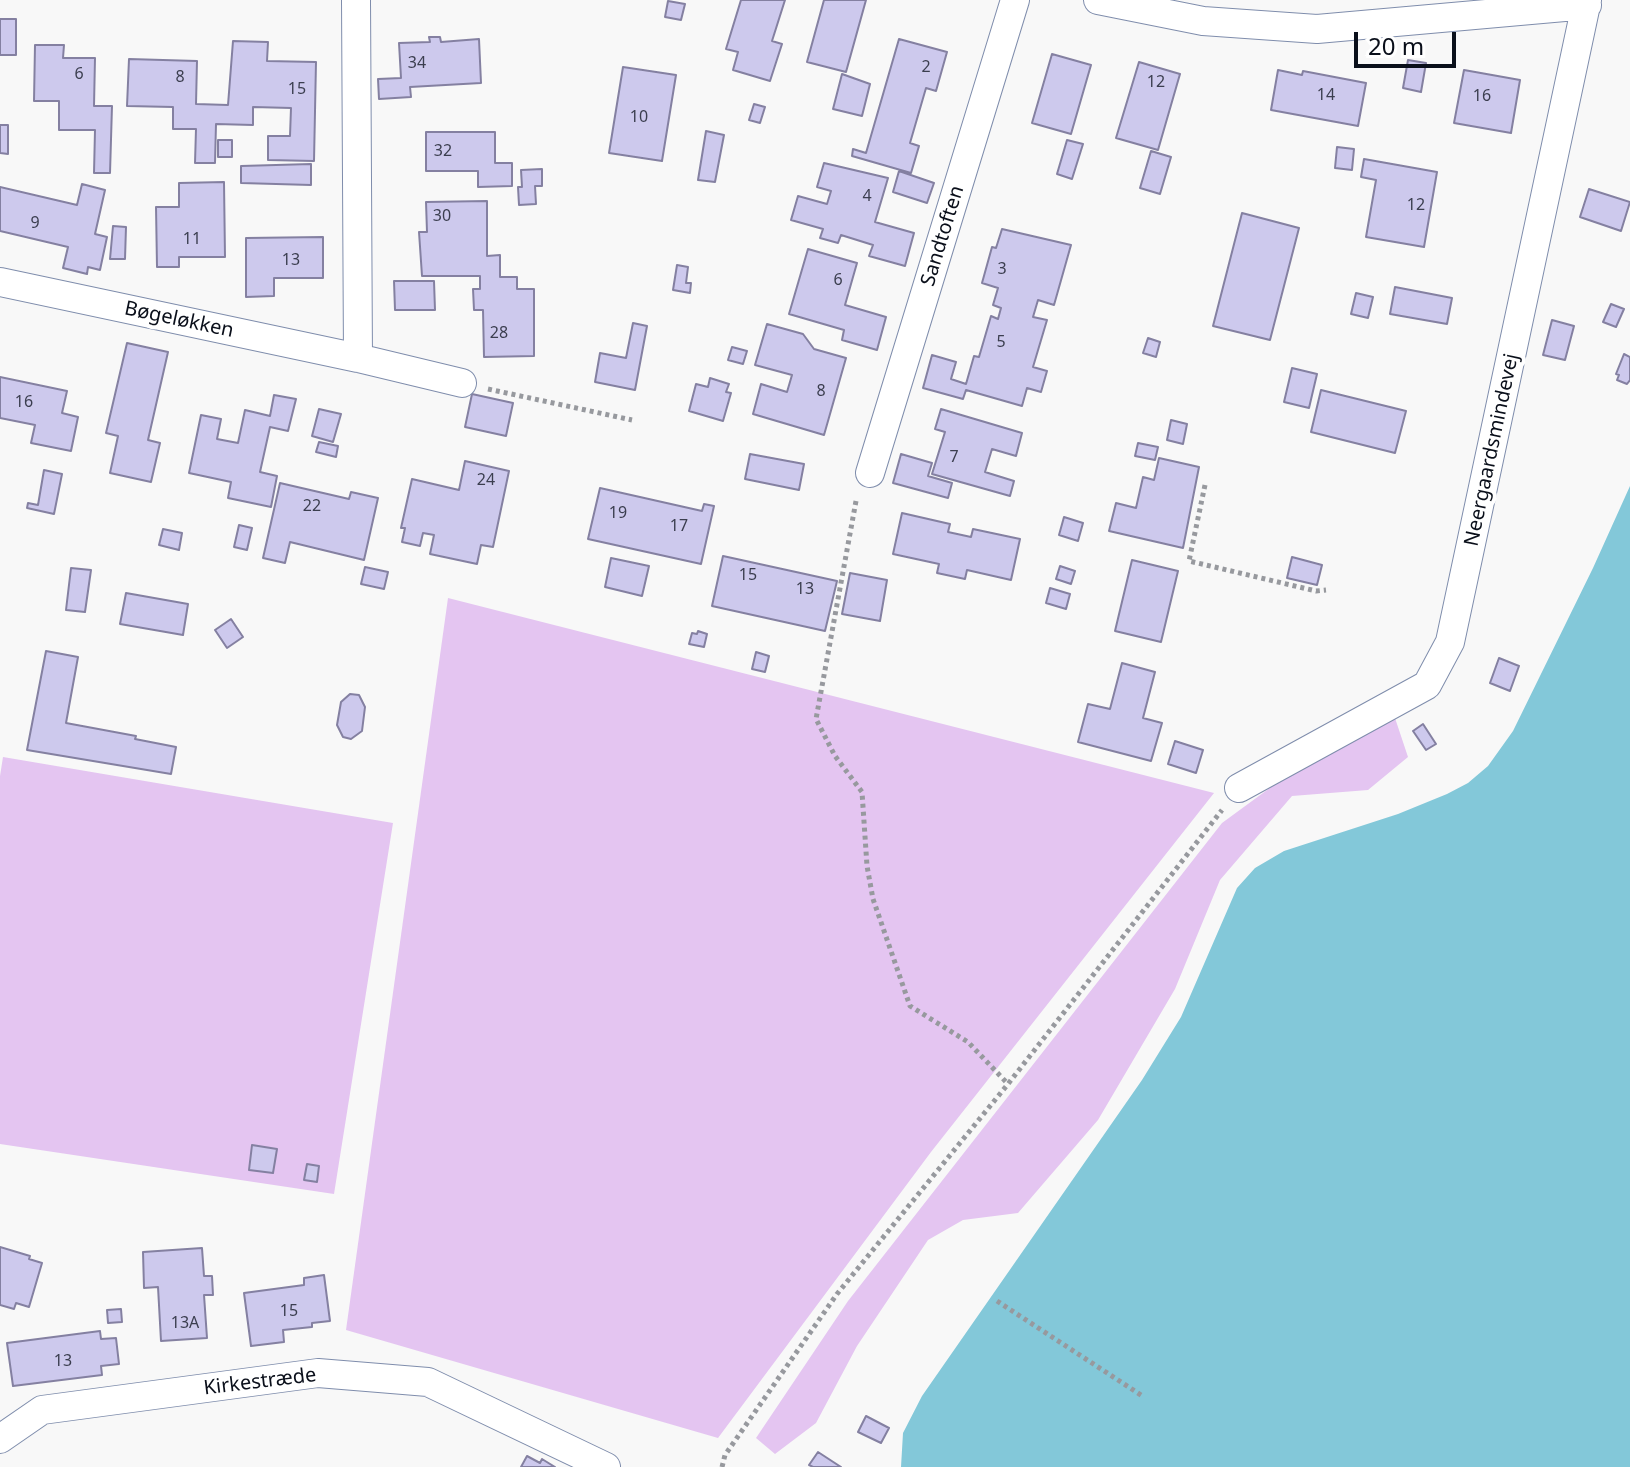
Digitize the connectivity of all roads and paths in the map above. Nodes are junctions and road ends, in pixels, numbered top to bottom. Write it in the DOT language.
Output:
graph roads {
  1 [pos="356,0"];
  2 [pos="1015,0"];
  3 [pos="1098,0"];
  4 [pos="1587,3"];
  5 [pos="0,282"];
  6 [pos="358,358"];
  7 [pos="462,383"];
  8 [pos="632,420"];
  9 [pos="870,473"];
  10 [pos="1205,485"];
  11 [pos="1326,590"];
  12 [pos="1239,788"];
  13 [pos="1008,1084"];
  14 [pos="997,1301"];
  15 [pos="1144,1397"];
  16 [pos="0,1439"];
  17 [pos="606,1467"];
  18 [pos="722,1467"];
  1 -- 6 [label="street"];
  2 -- 9 [label="street, Sandtoften"];
  3 -- 4 [label="street"];
  4 -- 12 [label="street, Neergaardsmindevej"];
  5 -- 6 [label="street, Bøgeløkken"];
  6 -- 7 [label="street, Bøgeløkken"];
  7 -- 8 [label="path"];
  9 -- 13 [label="path"];
  10 -- 11 [label="path"];
  12 -- 13 [label="path"];
  13 -- 18 [label="path"];
  14 -- 15 [label="path"];
  16 -- 17 [label="street, Kirkestræde"];
}
